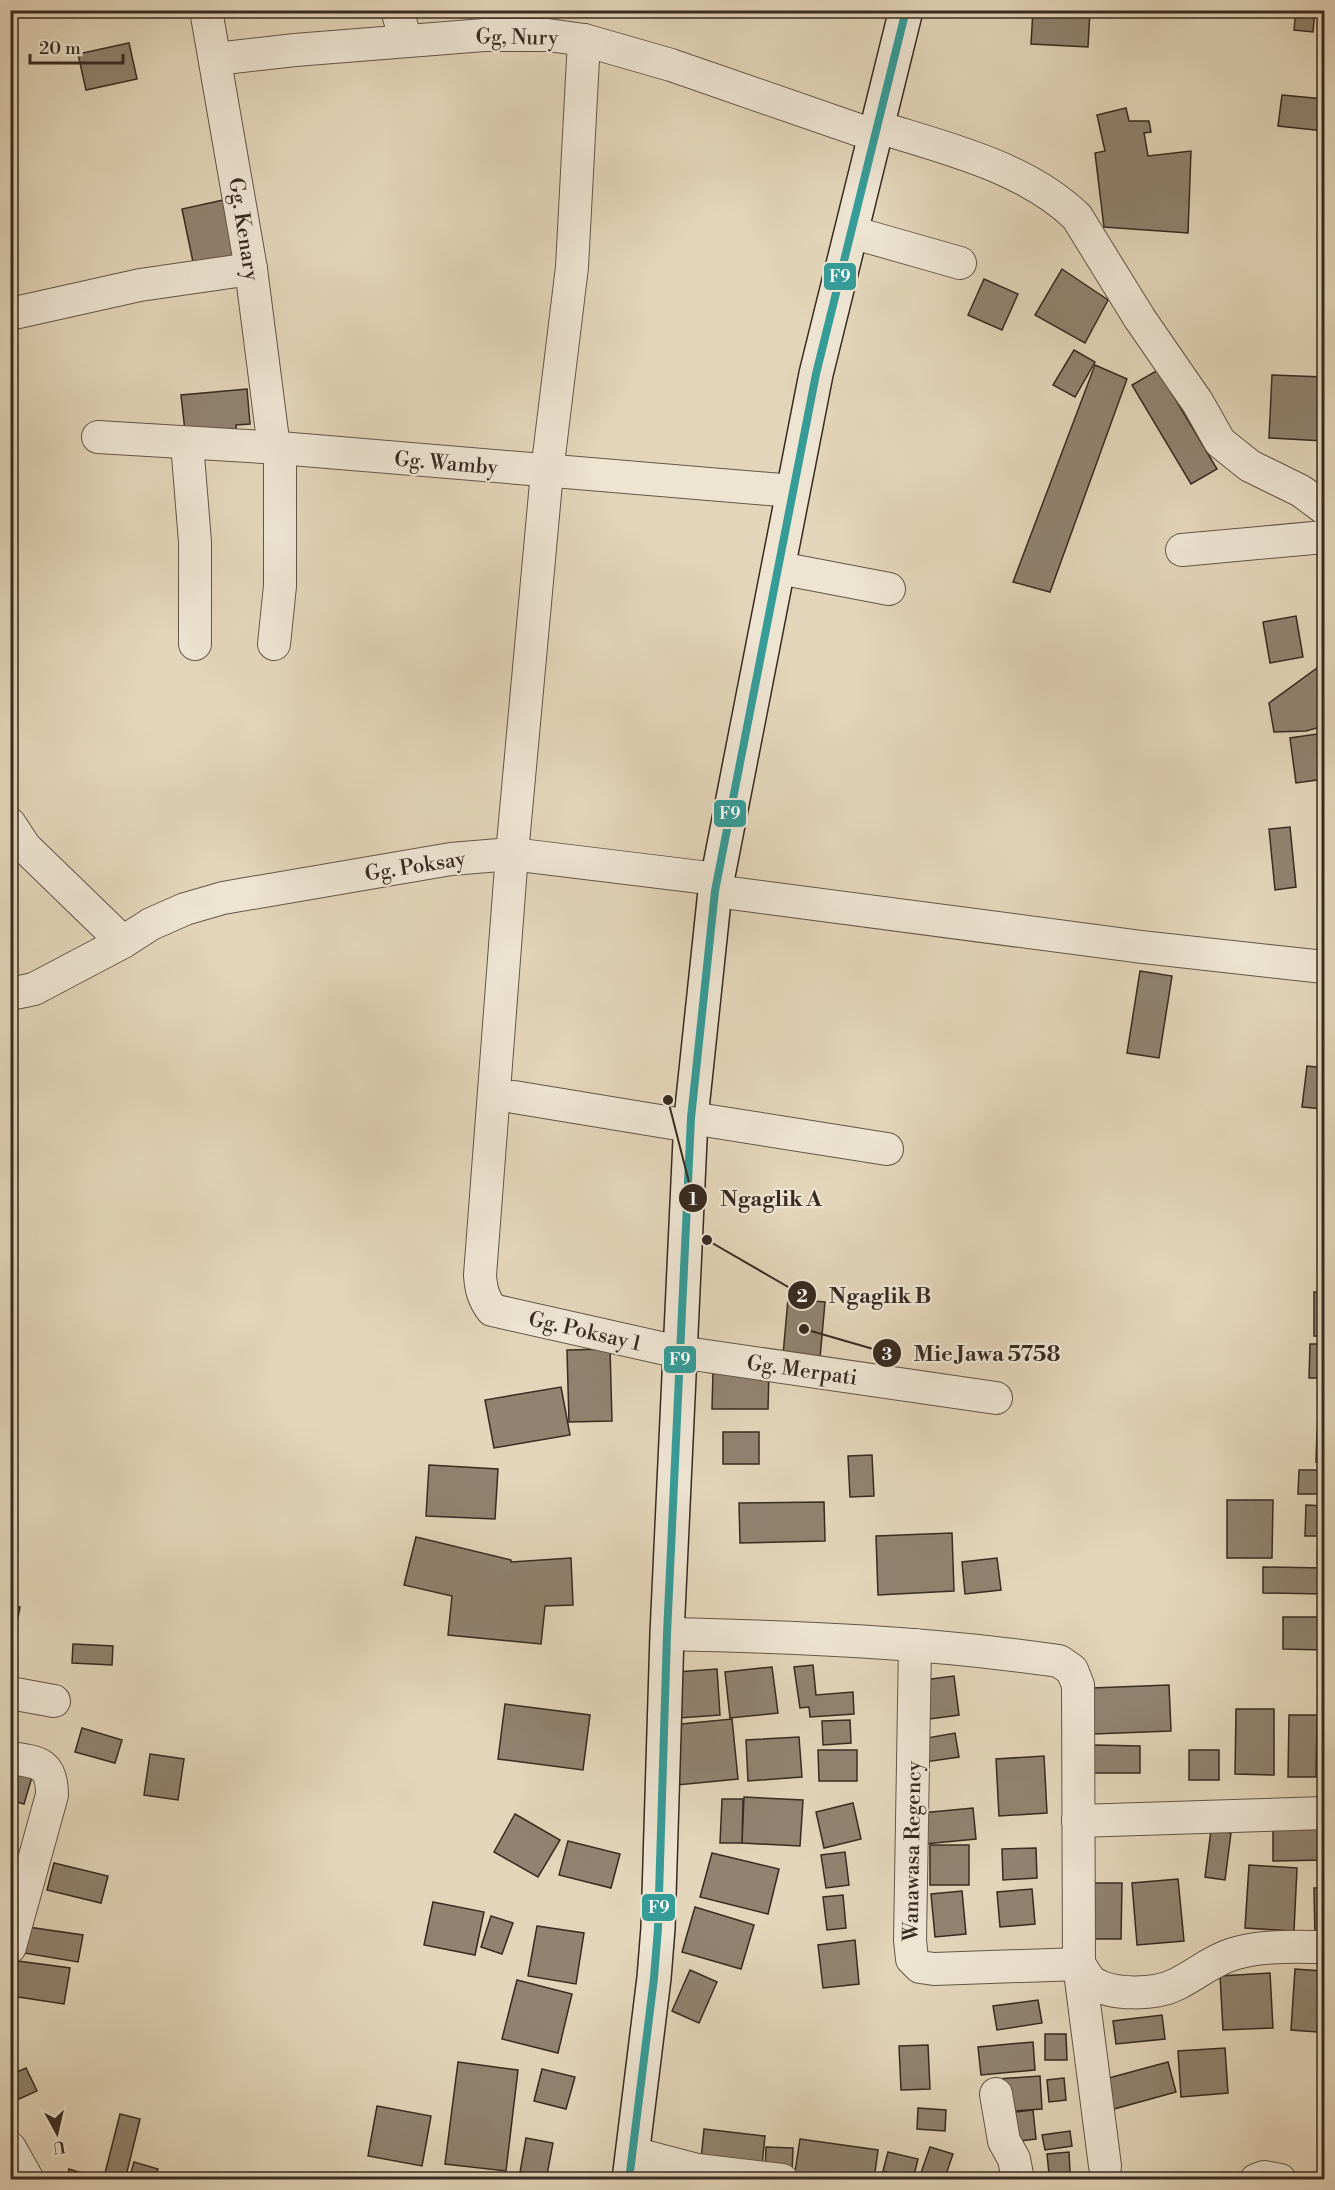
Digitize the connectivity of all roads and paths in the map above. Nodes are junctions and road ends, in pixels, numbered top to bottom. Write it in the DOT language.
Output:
graph roads {
  1 [pos="207,10"];
  2 [pos="397,10"];
  3 [pos="906,10"];
  4 [pos="542,23"];
  5 [pos="584,40"];
  6 [pos="406,41"];
  7 [pos="216,59"];
  8 [pos="877,132"];
  9 [pos="851,232"];
  10 [pos="960,263"];
  11 [pos="251,269"];
  12 [pos="10,314"];
  13 [pos="98,437"];
  14 [pos="187,443"];
  15 [pos="277,448"];
  16 [pos="547,472"];
  17 [pos="793,491"];
  18 [pos="1324,508"];
  19 [pos="1324,537"];
  20 [pos="1182,550"];
  21 [pos="779,568"];
  22 [pos="889,590"];
  23 [pos="195,644"];
  24 [pos="274,644"];
  25 [pos="10,824"];
  26 [pos="512,854"];
  27 [pos="716,885"];
  28 [pos="123,942"];
  29 [pos="1324,967"];
  30 [pos="10,994"];
  31 [pos="514,1097"];
  32 [pos="691,1122"];
  33 [pos="887,1149"];
  34 [pos="679,1352"];
  35 [pos="996,1398"];
  36 [pos="667,1634"];
  37 [pos="915,1645"];
  38 [pos="10,1693"];
  39 [pos="54,1701"];
  40 [pos="10,1758"];
  41 [pos="1324,1813"];
  42 [pos="1078,1821"];
  43 [pos="10,1947"];
  44 [pos="1324,1947"];
  45 [pos="1079,1964"];
  46 [pos="996,2094"];
  47 [pos="10,2148"];
  48 [pos="630,2166"];
  49 [pos="1105,2166"];
  50 [pos="28,2180"];
  51 [pos="782,2180"];
  52 [pos="1018,2180"];
  53 [pos="1256,2180"];
  54 [pos="1280,2180"];
  1 -- 7 [label="street, Gg. Kenary"];
  2 -- 6 [label="street"];
  3 -- 8 [label="main road"];
  4 -- 5 [label="street, Gg, Nury"];
  4 -- 6 [label="street, Gg, Nury"];
  5 -- 8 [label="street, Gg, Nury"];
  5 -- 16 [label="street"];
  6 -- 7 [label="street, Gg, Nury"];
  7 -- 11 [label="street, Gg. Kenary"];
  8 -- 9 [label="main road"];
  8 -- 18 [label="street, Gg, Nury"];
  9 -- 10 [label="street"];
  9 -- 17 [label="main road"];
  11 -- 12 [label="street"];
  11 -- 15 [label="street, Gg. Kenary"];
  13 -- 14 [label="street, Gg. Wamby"];
  14 -- 15 [label="street, Gg. Wamby"];
  14 -- 23 [label="street"];
  15 -- 16 [label="street, Gg. Wamby"];
  15 -- 24 [label="street, Gg. Kenary"];
  16 -- 17 [label="street, Gg. Wamby"];
  16 -- 26 [label="street"];
  17 -- 21 [label="main road"];
  19 -- 20 [label="street"];
  21 -- 22 [label="street"];
  21 -- 27 [label="main road"];
  25 -- 28 [label="street"];
  26 -- 27 [label="street, Gg. Poksay"];
  26 -- 28 [label="street, Gg. Poksay"];
  26 -- 34 [label="street, Gg. Poksay 1"];
  27 -- 29 [label="street, Gg. Poksay"];
  27 -- 32 [label="main road"];
  28 -- 30 [label="street, Gg. Poksay"];
  31 -- 32 [label="street"];
  32 -- 33 [label="street"];
  32 -- 34 [label="main road"];
  34 -- 35 [label="street, Gg. Merpati"];
  34 -- 36 [label="main road"];
  36 -- 37 [label="street"];
  36 -- 48 [label="main road"];
  37 -- 42 [label="street"];
  37 -- 45 [label="street, Wanawasa Regency"];
  38 -- 39 [label="street"];
  40 -- 43 [label="street"];
  41 -- 42 [label="street"];
  42 -- 45 [label="street"];
  44 -- 45 [label="street"];
  45 -- 49 [label="street"];
  46 -- 52 [label="street"];
  47 -- 50 [label="street"];
  48 -- 51 [label="street"];
  53 -- 54 [label="street"];
}
